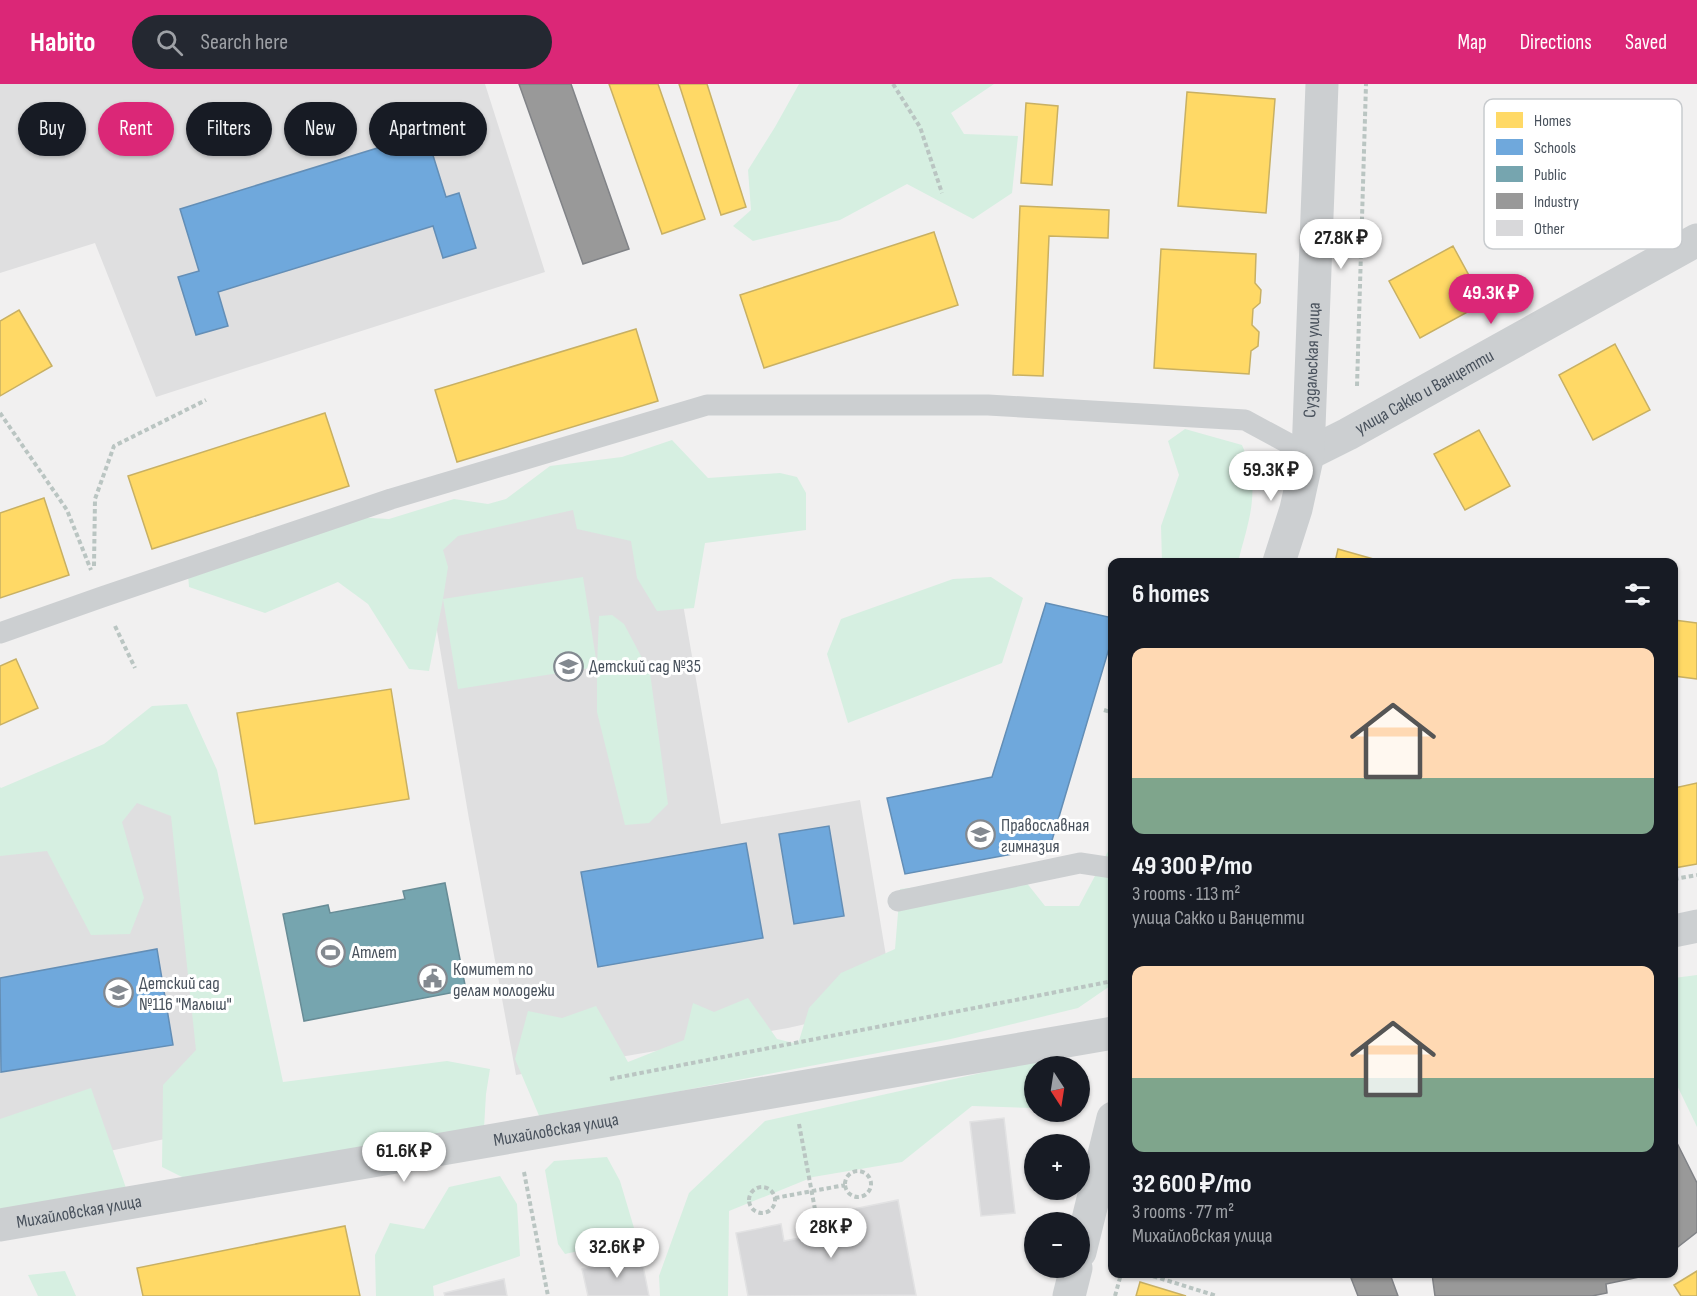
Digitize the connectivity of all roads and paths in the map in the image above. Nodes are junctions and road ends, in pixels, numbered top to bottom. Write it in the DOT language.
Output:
graph roads {
  1 [pos="893,84"];
  2 [pos="1322,84"];
  3 [pos="942,193"];
  4 [pos="1697,240"];
  5 [pos="1682,248"];
  6 [pos="1681,249"];
  7 [pos="207,400"];
  8 [pos="0,413"];
  9 [pos="1308,454"];
  10 [pos="1280,558"];
  11 [pos="102,597"];
  12 [pos="0,633"];
  13 [pos="135,668"];
  14 [pos="1104,710"];
  15 [pos="1108,711"];
  16 [pos="1108,867"];
  17 [pos="1697,875"];
  18 [pos="1678,878"];
  19 [pos="898,901"];
  20 [pos="1697,926"];
  21 [pos="1678,930"];
  22 [pos="1108,1034"];
  23 [pos="798,1117"];
  24 [pos="517,1136"];
  25 [pos="1108,1138"];
  26 [pos="845,1185"];
  27 [pos="812,1192"];
  28 [pos="775,1198"];
  29 [pos="1090,1212"];
  30 [pos="817,1220"];
  31 [pos="0,1225"];
  32 [pos="1074,1278"];
  33 [pos="1120,1278"];
  34 [pos="1159,1278"];
  35 [pos="548,1296"];
  36 [pos="1069,1296"];
  37 [pos="1115,1296"];
  38 [pos="1217,1296"];
  1 -- 3 [label="path"];
  2 -- 9 [label="street, Суздальская улица"];
  4 -- 5 [label="street, улица Сакко и Ванцетти"];
  6 -- 9 [label="street, улица Сакко и Ванцетти"];
  7 -- 8 [label="path"];
  9 -- 10 [label="street, Суздальская улица"];
  9 -- 11 [label="lane"];
  11 -- 12 [label="lane"];
  11 -- 13 [label="path"];
  14 -- 15 [label="path"];
  16 -- 19 [label="lane"];
  17 -- 18 [label="path"];
  20 -- 21 [label="street"];
  22 -- 24 [label="street, Михайловская улица"];
  23 -- 27 [label="path"];
  24 -- 31 [label="street, Михайловская улица"];
  24 -- 35 [label="path"];
  25 -- 29 [label="street"];
  26 -- 26 [label="path"];
  26 -- 27 [label="path"];
  27 -- 28 [label="path"];
  27 -- 30 [label="path"];
  28 -- 28 [label="path"];
  32 -- 36 [label="street"];
  33 -- 37 [label="path"];
  34 -- 38 [label="path"];
}
